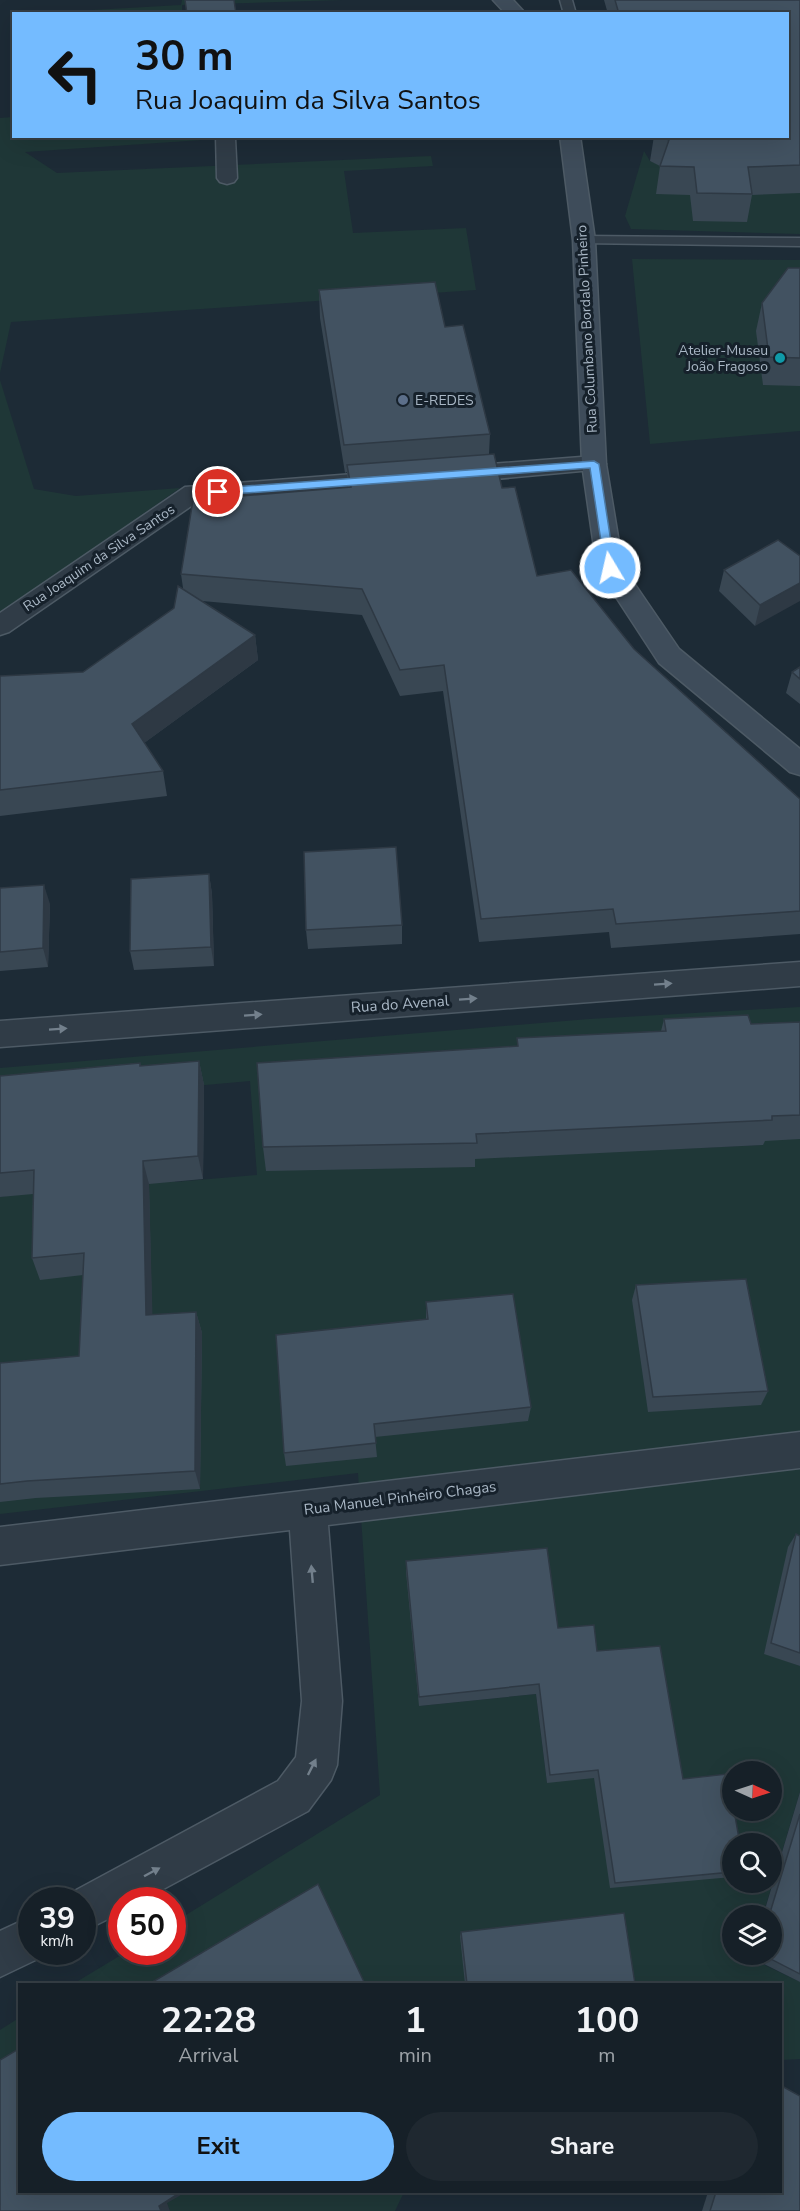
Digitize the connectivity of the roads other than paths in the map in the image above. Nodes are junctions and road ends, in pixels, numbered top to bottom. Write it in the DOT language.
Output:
graph roads {
  1 [pos="502,0"];
  2 [pos="516,12"];
  3 [pos="225,138"];
  4 [pos="570,138"];
  5 [pos="227,178"];
  6 [pos="584,240"];
  7 [pos="800,242"];
  8 [pos="594,464"];
  9 [pos="0,626"];
  10 [pos="800,765"];
  11 [pos="800,974"];
  12 [pos="0,1034"];
  13 [pos="800,1450"];
  14 [pos="308,1509"];
  15 [pos="0,1546"];
  16 [pos="96,1902"];
  17 [pos="18,1945"];
  18 [pos="0,1955"];
  1 -- 2 [label="main road"];
  3 -- 5 [label="street"];
  4 -- 6 [label="main road, Rua Columbano Bordalo Pinheiro"];
  6 -- 7 [label="lane"];
  6 -- 8 [label="main road, Rua Columbano Bordalo Pinheiro"];
  8 -- 9 [label="street, Rua Joaquim da Silva Santos"];
  8 -- 10 [label="main road, Rua Columbano Bordalo Pinheiro"];
  12 -- 11 [label="street, Rua do Avenal, one-way"];
  13 -- 14 [label="street, Rua Manuel Pinheiro Chagas"];
  14 -- 15 [label="street, Rua Manuel Pinheiro Chagas"];
  16 -- 14 [label="street, one-way"];
  17 -- 18 [label="street"];
}
